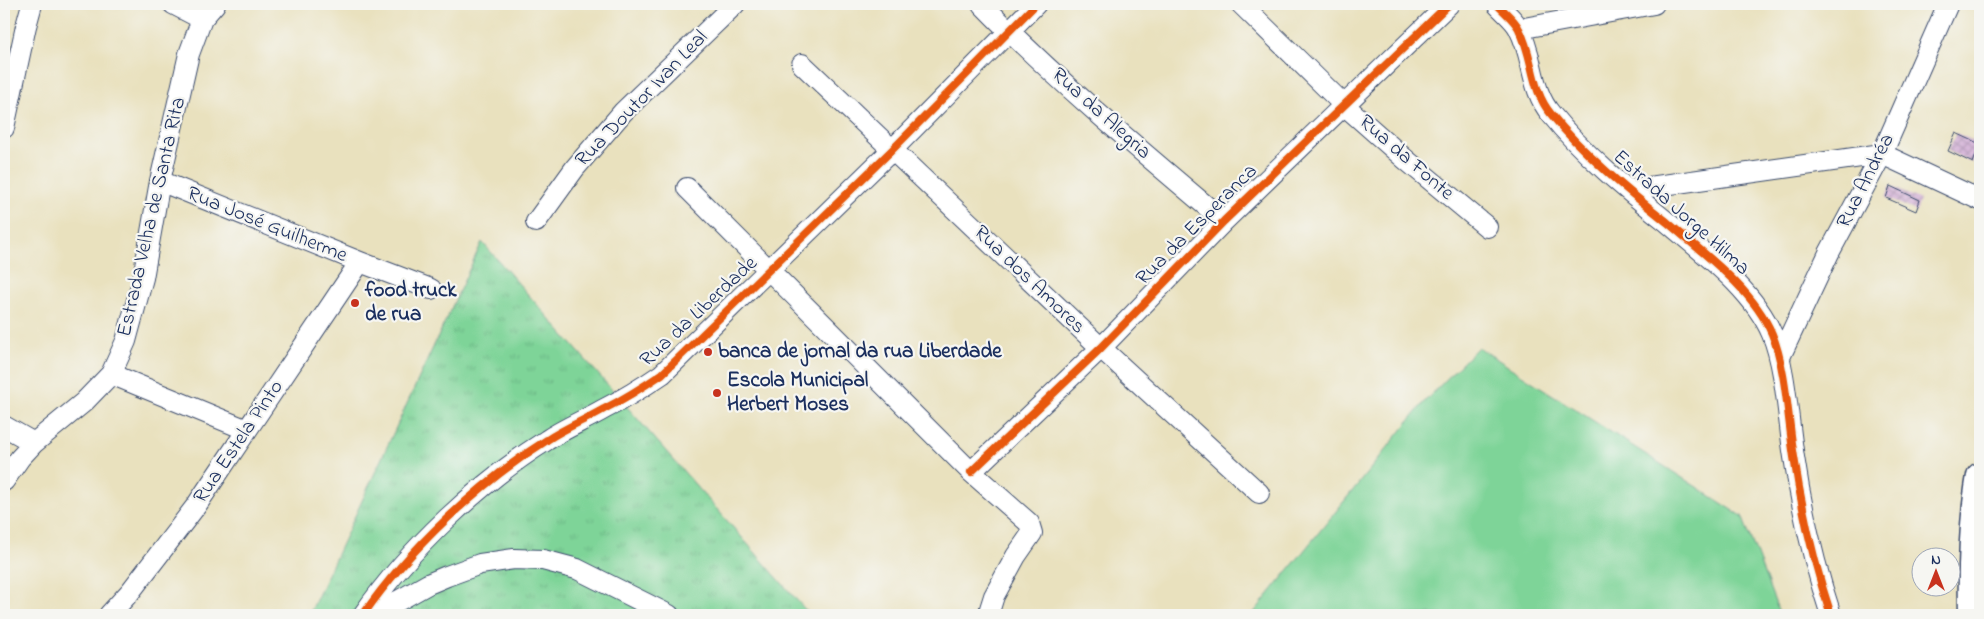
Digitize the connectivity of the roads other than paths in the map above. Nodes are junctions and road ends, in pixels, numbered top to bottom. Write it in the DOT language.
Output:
graph roads {
  1 [pos="32,4"];
  2 [pos="173,4"];
  3 [pos="215,4"];
  4 [pos="735,4"];
  5 [pos="982,4"];
  6 [pos="1036,4"];
  7 [pos="1241,4"];
  8 [pos="1449,4"];
  9 [pos="1497,4"];
  10 [pos="1654,4"];
  11 [pos="1948,4"];
  12 [pos="202,20"];
  13 [pos="1519,29"];
  14 [pos="1009,32"];
  15 [pos="802,64"];
  16 [pos="1344,105"];
  17 [pos="4,128"];
  18 [pos="892,150"];
  19 [pos="1882,154"];
  20 [pos="160,182"];
  21 [pos="688,188"];
  22 [pos="1628,190"];
  23 [pos="1980,200"];
  24 [pos="1224,221"];
  25 [pos="536,222"];
  26 [pos="1486,227"];
  27 [pos="360,262"];
  28 [pos="768,270"];
  29 [pos="431,289"];
  30 [pos="1101,348"];
  31 [pos="1780,357"];
  32 [pos="111,374"];
  33 [pos="4,426"];
  34 [pos="248,430"];
  35 [pos="34,443"];
  36 [pos="971,472"];
  37 [pos="1980,476"];
  38 [pos="4,481"];
  39 [pos="1259,493"];
  40 [pos="109,615"];
  41 [pos="363,615"];
  42 [pos="373,615"];
  43 [pos="669,615"];
  44 [pos="988,615"];
  45 [pos="1831,615"];
  46 [pos="1972,615"];
  1 -- 17 [label="street"];
  2 -- 12 [label="street"];
  3 -- 12 [label="street, Estrada Velha de Santa Rita"];
  4 -- 25 [label="street, Rua Doutor Ivan Leal"];
  5 -- 14 [label="street, Rua da Alegria"];
  6 -- 14 [label="street, Rua da Liberdade"];
  7 -- 16 [label="street, Rua da Fonte"];
  8 -- 16 [label="street, Rua da Esperanca"];
  9 -- 13 [label="street, Estrada Jorge Hilma"];
  10 -- 13 [label="street"];
  11 -- 19 [label="street, Rua Andréa"];
  12 -- 20 [label="street, Estrada Velha de Santa Rita"];
  13 -- 22 [label="street, Estrada Jorge Hilma"];
  14 -- 18 [label="street, Rua da Liberdade"];
  14 -- 24 [label="street, Rua da Alegria"];
  15 -- 18 [label="street, Rua dos Amores"];
  16 -- 24 [label="street, Rua da Esperanca"];
  16 -- 26 [label="street, Rua da Fonte"];
  18 -- 28 [label="street, Rua da Liberdade"];
  18 -- 30 [label="street, Rua dos Amores"];
  19 -- 22 [label="street"];
  19 -- 23 [label="street"];
  19 -- 31 [label="street, Rua Andréa"];
  20 -- 27 [label="street, Rua José Guilherme"];
  20 -- 32 [label="street, Estrada Velha de Santa Rita"];
  21 -- 28 [label="street"];
  22 -- 31 [label="street, Estrada Jorge Hilma"];
  24 -- 30 [label="street, Rua da Esperanca"];
  27 -- 29 [label="street, Rua José Guilherme"];
  27 -- 34 [label="street, Rua Estela Pinto"];
  28 -- 36 [label="street"];
  28 -- 41 [label="street, Rua da Liberdade"];
  30 -- 36 [label="street, Rua da Esperanca"];
  30 -- 39 [label="street, Rua dos Amores"];
  31 -- 45 [label="street, Estrada Jorge Hilma"];
  32 -- 34 [label="street"];
  32 -- 35 [label="street, Estrada Velha de Santa Rita"];
  33 -- 35 [label="street"];
  34 -- 40 [label="street, Rua Estela Pinto"];
  35 -- 38 [label="street, Estrada Velha de Santa Rita"];
  36 -- 44 [label="street"];
  37 -- 46 [label="main road"];
  42 -- 43 [label="street"];
}
